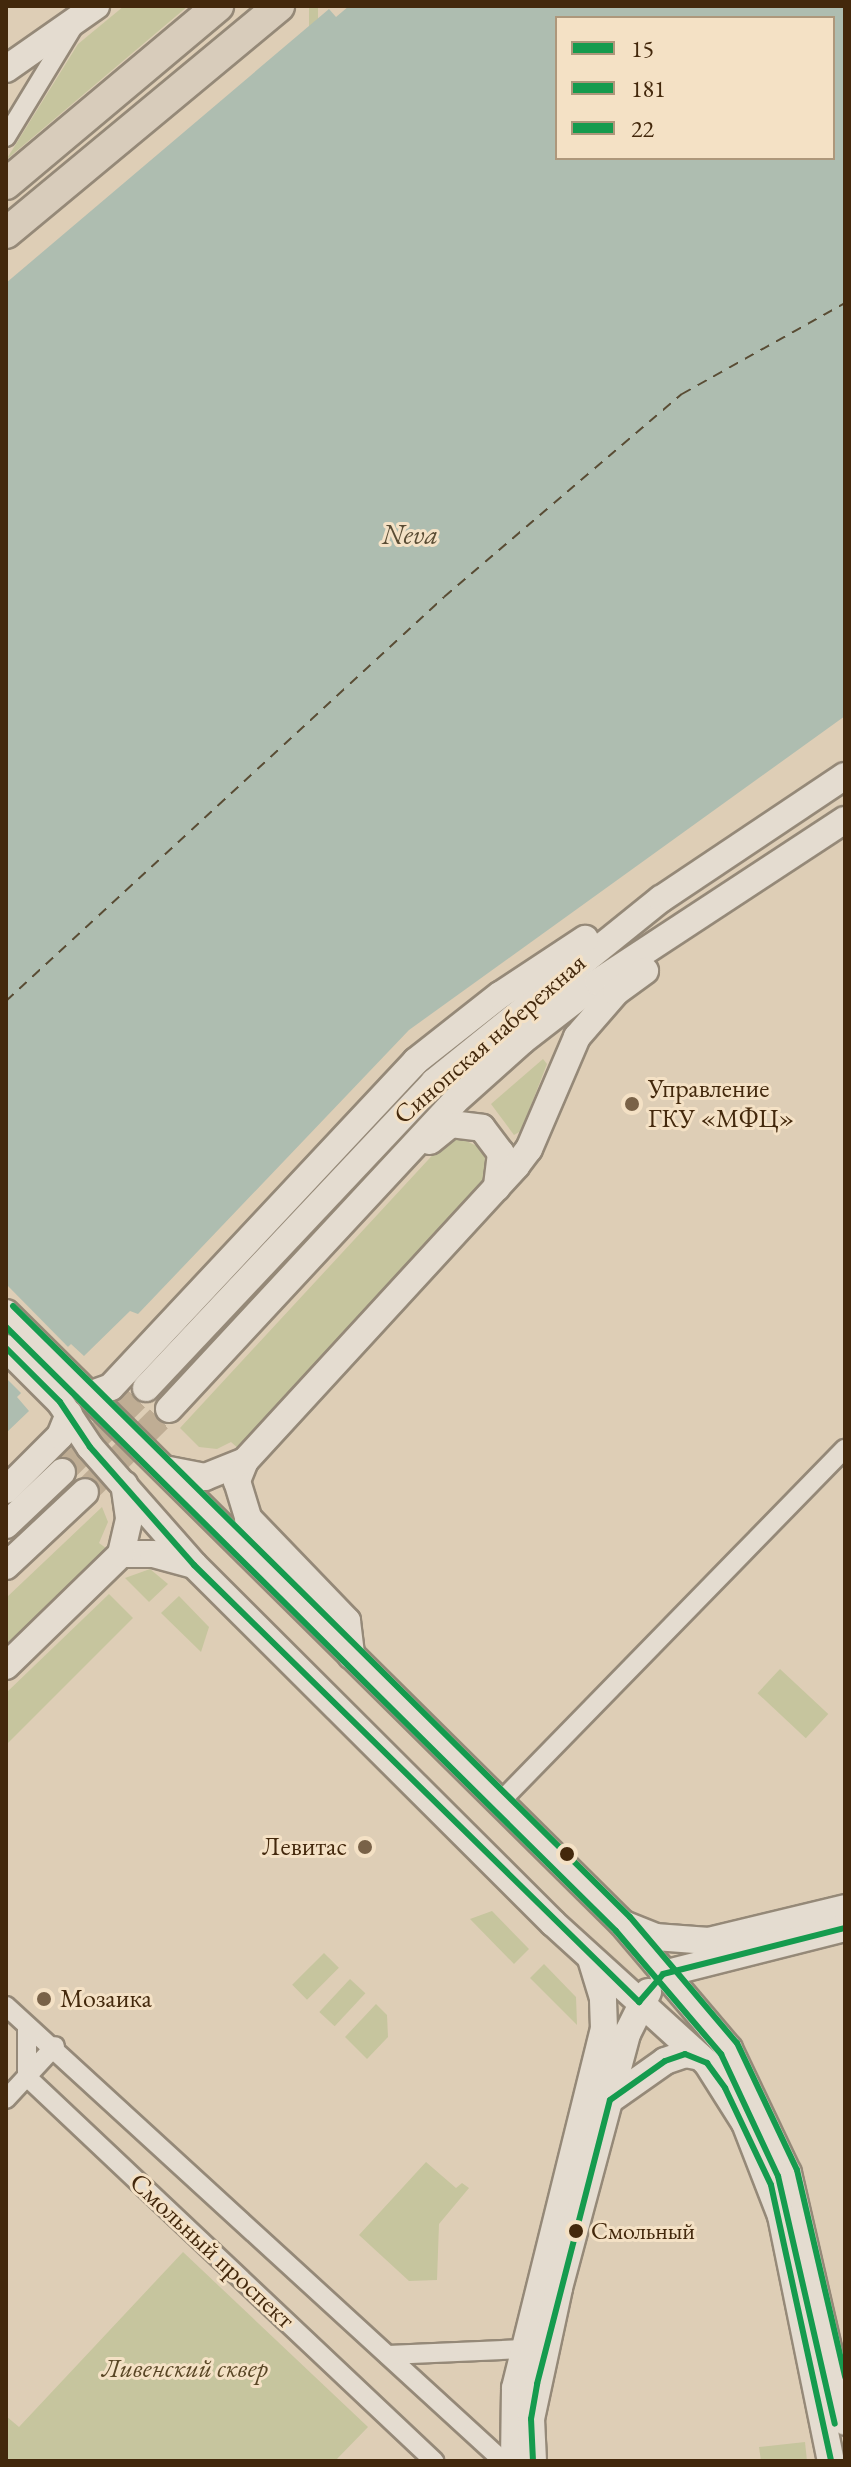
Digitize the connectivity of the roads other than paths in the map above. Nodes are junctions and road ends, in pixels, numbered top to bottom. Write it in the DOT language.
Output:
graph roads {
  1 [pos="96,6"];
  2 [pos="218,6"];
  3 [pos="279,6"];
  4 [pos="74,25"];
  5 [pos="6,69"];
  6 [pos="6,137"];
  7 [pos="6,184"];
  8 [pos="6,233"];
  9 [pos="845,776"];
  10 [pos="845,820"];
  11 [pos="698,918"];
  12 [pos="622,928"];
  13 [pos="388,1175"];
  14 [pos="497,1188"];
  15 [pos="6,1313"];
  16 [pos="6,1348"];
  17 [pos="146,1388"];
  18 [pos="74,1399"];
  19 [pos="169,1409"];
  20 [pos="845,1449"];
  21 [pos="245,1461"];
  22 [pos="164,1469"];
  23 [pos="62,1472"];
  24 [pos="123,1483"];
  25 [pos="6,1490"];
  26 [pos="85,1492"];
  27 [pos="6,1525"];
  28 [pos="121,1554"];
  29 [pos="194,1565"];
  30 [pos="6,1566"];
  31 [pos="344,1649"];
  32 [pos="6,1666"];
  33 [pos="305,1674"];
  34 [pos="499,1803"];
  35 [pos="845,1908"];
  36 [pos="623,1924"];
  37 [pos="845,1928"];
  38 [pos="591,1957"];
  39 [pos="663,1974"];
  40 [pos="639,2002"];
  41 [pos="6,2006"];
  42 [pos="27,2026"];
  43 [pos="55,2046"];
  44 [pos="700,2057"];
  45 [pos="27,2077"];
  46 [pos="6,2099"];
  47 [pos="610,2100"];
  48 [pos="826,2335"];
  49 [pos="523,2349"];
  50 [pos="388,2355"];
  51 [pos="845,2422"];
  52 [pos="434,2461"];
  53 [pos="503,2461"];
  54 [pos="514,2461"];
  55 [pos="533,2461"];
  56 [pos="831,2461"];
  1 -- 4 [label="main road"];
  2 -- 7 [label="main road"];
  3 -- 8 [label="main road"];
  4 -- 5 [label="main road"];
  4 -- 6 [label="street"];
  9 -- 12 [label="main road, Синопская набережная"];
  10 -- 11 [label="main road, Синопская набережная"];
  11 -- 13 [label="main road, Синопская набережная"];
  11 -- 14 [label="main road"];
  12 -- 17 [label="main road, Синопская набережная"];
  12 -- 18 [label="main road"];
  13 -- 14 [label="main road"];
  13 -- 19 [label="main road, Синопская набережная"];
  14 -- 21 [label="main road"];
  15 -- 18 [label="main road"];
  16 -- 18 [label="main road"];
  18 -- 22 [label="main road"];
  18 -- 24 [label="main road"];
  18 -- 25 [label="main road"];
  20 -- 34 [label="street"];
  21 -- 22 [label="main road"];
  21 -- 31 [label="main road"];
  22 -- 31 [label="main road"];
  23 -- 27 [label="main road"];
  24 -- 28 [label="main road"];
  24 -- 29 [label="main road"];
  26 -- 30 [label="main road"];
  28 -- 29 [label="main road"];
  28 -- 32 [label="main road"];
  29 -- 33 [label="main road"];
  31 -- 33 [label="main road"];
  31 -- 34 [label="main road"];
  33 -- 38 [label="main road"];
  34 -- 36 [label="main road"];
  35 -- 36 [label="main road"];
  36 -- 39 [label="main road"];
  37 -- 39 [label="main road"];
  38 -- 40 [label="main road"];
  38 -- 49 [label="main road"];
  39 -- 40 [label="main road"];
  39 -- 48 [label="main road"];
  40 -- 44 [label="main road"];
  40 -- 47 [label="main road"];
  41 -- 42 [label="street, Смольный проспект"];
  42 -- 43 [label="street, Смольный проспект"];
  42 -- 45 [label="street"];
  43 -- 45 [label="street"];
  43 -- 50 [label="street, Смольный проспект"];
  44 -- 47 [label="main road"];
  44 -- 48 [label="main road"];
  45 -- 46 [label="street"];
  45 -- 52 [label="street, Смольный проспект"];
  47 -- 55 [label="main road"];
  48 -- 51 [label="main road"];
  48 -- 56 [label="main road"];
  49 -- 50 [label="street"];
  49 -- 54 [label="main road"];
  50 -- 53 [label="street, Смольный проспект"];
}
